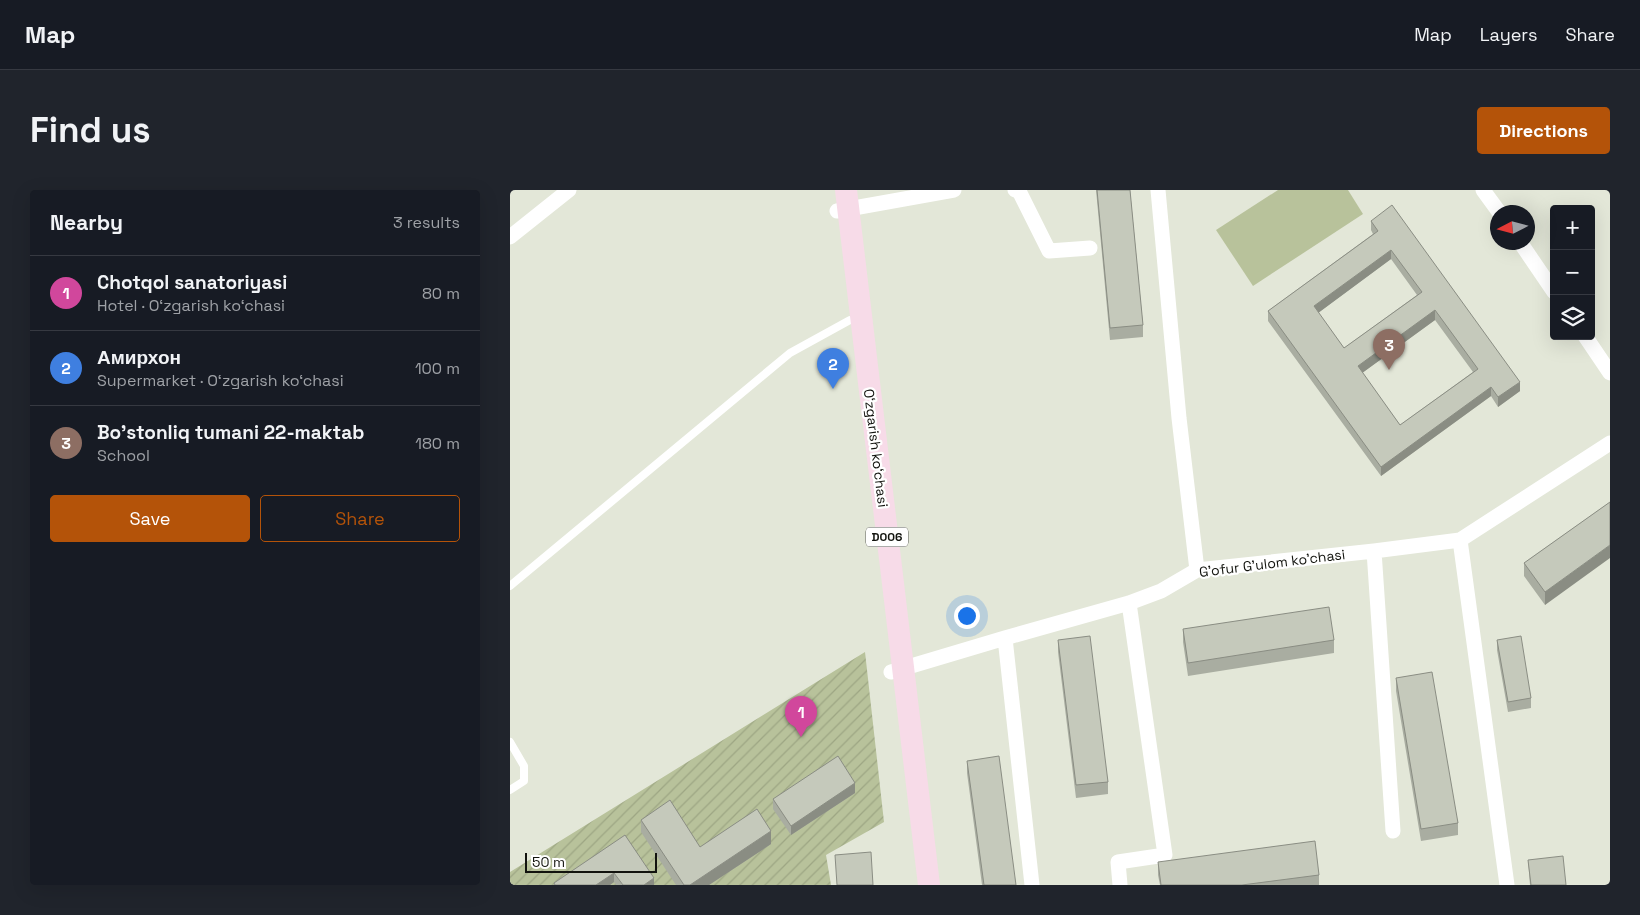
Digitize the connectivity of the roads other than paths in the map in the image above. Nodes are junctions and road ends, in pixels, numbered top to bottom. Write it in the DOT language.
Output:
graph roads {
  1 [pos="569,190"];
  2 [pos="954,190"];
  3 [pos="1015,190"];
  4 [pos="1158,190"];
  5 [pos="1483,190"];
  6 [pos="841,200"];
  7 [pos="1494,205"];
  8 [pos="510,237"];
  9 [pos="1090,248"];
  10 [pos="1525,250"];
  11 [pos="1550,286"];
  12 [pos="855,319"];
  13 [pos="1588,340"];
  14 [pos="1610,373"];
  15 [pos="1610,443"];
  16 [pos="1460,540"];
  17 [pos="1374,551"];
  18 [pos="1197,570"];
  19 [pos="510,586"];
  20 [pos="1129,604"];
  21 [pos="1005,638"];
  22 [pos="897,670"];
  23 [pos="510,742"];
  24 [pos="510,790"];
  25 [pos="1393,831"];
  26 [pos="917,885"];
  27 [pos="929,885"];
  28 [pos="1032,885"];
  29 [pos="1120,885"];
  30 [pos="1507,885"];
  1 -- 8 [label="street"];
  2 -- 6 [label="street"];
  3 -- 9 [label="street"];
  4 -- 18 [label="street"];
  5 -- 7 [label="street"];
  6 -- 12 [label="main road, Oʻzgarish koʻchasi / D006"];
  10 -- 11 [label="street"];
  12 -- 19 [label="lane"];
  12 -- 22 [label="main road, Oʻzgarish koʻchasi / D006"];
  13 -- 14 [label="street"];
  15 -- 16 [label="street, G'ofur G'ulom ko'chasi"];
  16 -- 17 [label="street, G'ofur G'ulom ko'chasi"];
  16 -- 30 [label="street"];
  17 -- 18 [label="street, G'ofur G'ulom ko'chasi"];
  17 -- 25 [label="street"];
  18 -- 20 [label="street, G'ofur G'ulom ko'chasi"];
  20 -- 21 [label="street, G'ofur G'ulom ko'chasi"];
  20 -- 29 [label="street"];
  21 -- 22 [label="street, G'ofur G'ulom ko'chasi"];
  21 -- 28 [label="street"];
  22 -- 26 [label="main road, Oʻzgarish koʻchasi / D006"];
  22 -- 27 [label="main road, Oʻzgarish koʻchasi / D006"];
  23 -- 24 [label="lane"];
}
